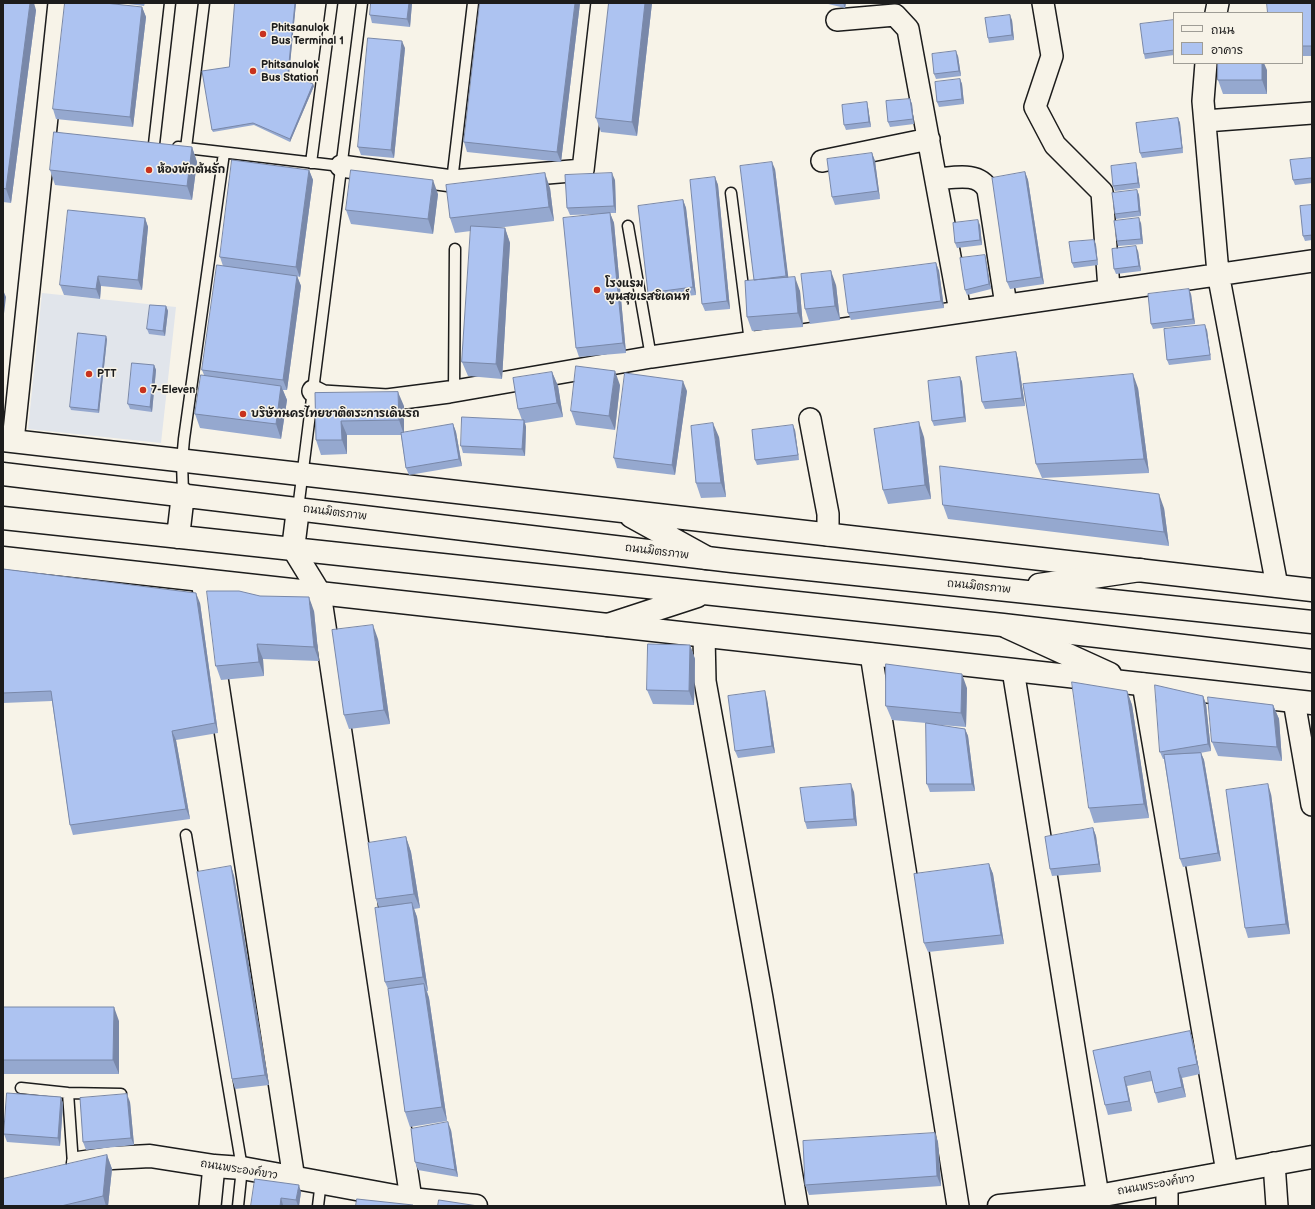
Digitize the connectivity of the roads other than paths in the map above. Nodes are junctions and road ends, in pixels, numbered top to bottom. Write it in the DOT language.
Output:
graph roads {
  1 [pos="59,3"];
  2 [pos="170,3"];
  3 [pos="204,3"];
  4 [pos="332,3"];
  5 [pos="362,3"];
  6 [pos="473,3"];
  7 [pos="602,3"];
  8 [pos="1043,3"];
  9 [pos="837,20"];
  10 [pos="1206,64"];
  11 [pos="1312,114"];
  12 [pos="1205,121"];
  13 [pos="929,139"];
  14 [pos="186,148"];
  15 [pos="224,152"];
  16 [pos="822,161"];
  17 [pos="311,162"];
  18 [pos="341,166"];
  19 [pos="936,179"];
  20 [pos="452,181"];
  21 [pos="731,193"];
  22 [pos="628,226"];
  23 [pos="455,249"];
  24 [pos="1312,261"];
  25 [pos="1218,274"];
  26 [pos="1109,289"];
  27 [pos="1006,305"];
  28 [pos="960,311"];
  29 [pos="750,342"];
  30 [pos="651,357"];
  31 [pos="313,391"];
  32 [pos="454,391"];
  33 [pos="810,419"];
  34 [pos="8,441"];
  35 [pos="182,461"];
  36 [pos="3,474"];
  37 [pos="302,474"];
  38 [pos="183,494"];
  39 [pos="298,509"];
  40 [pos="623,511"];
  41 [pos="8,521"];
  42 [pos="828,535"];
  43 [pos="178,537"];
  44 [pos="293,549"];
  45 [pos="3,558"];
  46 [pos="707,558"];
  47 [pos="732,561"];
  48 [pos="1140,570"];
  49 [pos="202,580"];
  50 [pos="1277,586"];
  51 [pos="1008,590"];
  52 [pos="1312,590"];
  53 [pos="320,593"];
  54 [pos="704,593"];
  55 [pos="728,596"];
  56 [pos="1312,622"];
  57 [pos="608,625"];
  58 [pos="1003,625"];
  59 [pos="704,636"];
  60 [pos="871,654"];
  61 [pos="1312,661"];
  62 [pos="1013,670"];
  63 [pos="1135,683"];
  64 [pos="1303,702"];
  65 [pos="1312,805"];
  66 [pos="186,835"];
  67 [pos="21,1088"];
  68 [pos="68,1093"];
  69 [pos="121,1094"];
  70 [pos="1312,1157"];
  71 [pos="1274,1163"];
  72 [pos="214,1166"];
  73 [pos="63,1167"];
  74 [pos="242,1168"];
  75 [pos="1228,1172"];
  76 [pos="294,1178"];
  77 [pos="321,1181"];
  78 [pos="1167,1183"];
  79 [pos="1098,1196"];
  80 [pos="424,1202"];
  81 [pos="210,1206"];
  82 [pos="238,1206"];
  83 [pos="318,1206"];
  84 [pos="476,1206"];
  85 [pos="797,1206"];
  86 [pos="958,1206"];
  87 [pos="998,1206"];
  88 [pos="1167,1206"];
  89 [pos="1277,1206"];
  1 -- 34 [label="street"];
  2 -- 14 [label="lane"];
  3 -- 14 [label="lane"];
  4 -- 17 [label="lane"];
  5 -- 18 [label="lane"];
  6 -- 20 [label="lane"];
  7 -- 20 [label="street"];
  8 -- 26 [label="street"];
  9 -- 13 [label="street"];
  10 -- 12 [label="street"];
  11 -- 12 [label="street"];
  12 -- 25 [label="street"];
  13 -- 16 [label="street"];
  13 -- 19 [label="street"];
  14 -- 15 [label="lane"];
  15 -- 17 [label="lane"];
  15 -- 35 [label="lane"];
  17 -- 18 [label="lane"];
  18 -- 20 [label="street"];
  18 -- 31 [label="lane"];
  19 -- 27 [label="street"];
  19 -- 28 [label="street"];
  21 -- 29 [label="lane"];
  22 -- 30 [label="lane"];
  23 -- 32 [label="lane"];
  24 -- 25 [label="street"];
  25 -- 26 [label="street"];
  25 -- 50 [label="street"];
  26 -- 27 [label="street"];
  27 -- 28 [label="street"];
  28 -- 29 [label="street"];
  29 -- 30 [label="street"];
  30 -- 32 [label="street"];
  31 -- 32 [label="street"];
  31 -- 37 [label="lane"];
  33 -- 42 [label="street"];
  34 -- 35 [label="main road"];
  35 -- 37 [label="main road"];
  35 -- 38 [label="lane"];
  36 -- 38 [label="main road, ถนนมิตรภาพ"];
  37 -- 39 [label="lane"];
  37 -- 40 [label="main road"];
  38 -- 39 [label="main road, ถนนมิตรภาพ"];
  38 -- 43 [label="main road"];
  39 -- 44 [label="main road"];
  39 -- 46 [label="main road, ถนนมิตรภาพ"];
  40 -- 42 [label="main road"];
  40 -- 46 [label="main road"];
  41 -- 43 [label="main road"];
  42 -- 48 [label="main road"];
  43 -- 44 [label="main road"];
  44 -- 53 [label="street"];
  44 -- 54 [label="main road"];
  45 -- 49 [label="main road"];
  46 -- 47 [label="main road, ถนนมิตรภาพ"];
  47 -- 51 [label="main road, ถนนมิตรภาพ"];
  47 -- 55 [label="main road"];
  48 -- 50 [label="main road"];
  48 -- 51 [label="main road"];
  49 -- 53 [label="main road"];
  49 -- 76 [label="street"];
  50 -- 52 [label="main road"];
  51 -- 56 [label="main road, ถนนมิตรภาพ"];
  53 -- 57 [label="main road"];
  53 -- 80 [label="street"];
  54 -- 55 [label="main road"];
  54 -- 57 [label="main road"];
  55 -- 58 [label="main road"];
  57 -- 59 [label="main road"];
  58 -- 61 [label="main road"];
  58 -- 63 [label="main road"];
  59 -- 60 [label="main road"];
  59 -- 85 [label="street"];
  60 -- 62 [label="main road"];
  60 -- 86 [label="street"];
  62 -- 63 [label="main road"];
  62 -- 79 [label="street"];
  63 -- 64 [label="main road"];
  63 -- 75 [label="street"];
  64 -- 65 [label="street"];
  66 -- 74 [label="lane"];
  67 -- 68 [label="lane"];
  68 -- 69 [label="lane"];
  68 -- 73 [label="lane"];
  70 -- 71 [label="main road, ถนนพระองค์ขาว"];
  71 -- 75 [label="main road, ถนนพระองค์ขาว"];
  71 -- 89 [label="street"];
  72 -- 73 [label="main road, ถนนพระองค์ขาว"];
  72 -- 74 [label="main road, ถนนพระองค์ขาว"];
  72 -- 81 [label="street"];
  74 -- 76 [label="main road, ถนนพระองค์ขาว"];
  74 -- 82 [label="lane"];
  75 -- 78 [label="main road, ถนนพระองค์ขาว"];
  76 -- 77 [label="main road, ถนนพระองค์ขาว"];
  77 -- 80 [label="main road, ถนนพระองค์ขาว"];
  77 -- 83 [label="lane"];
  78 -- 79 [label="main road, ถนนพระองค์ขาว"];
  78 -- 88 [label="street"];
  79 -- 87 [label="main road, ถนนพระองค์ขาว"];
  80 -- 84 [label="main road, ถนนพระองค์ขาว"];
}
